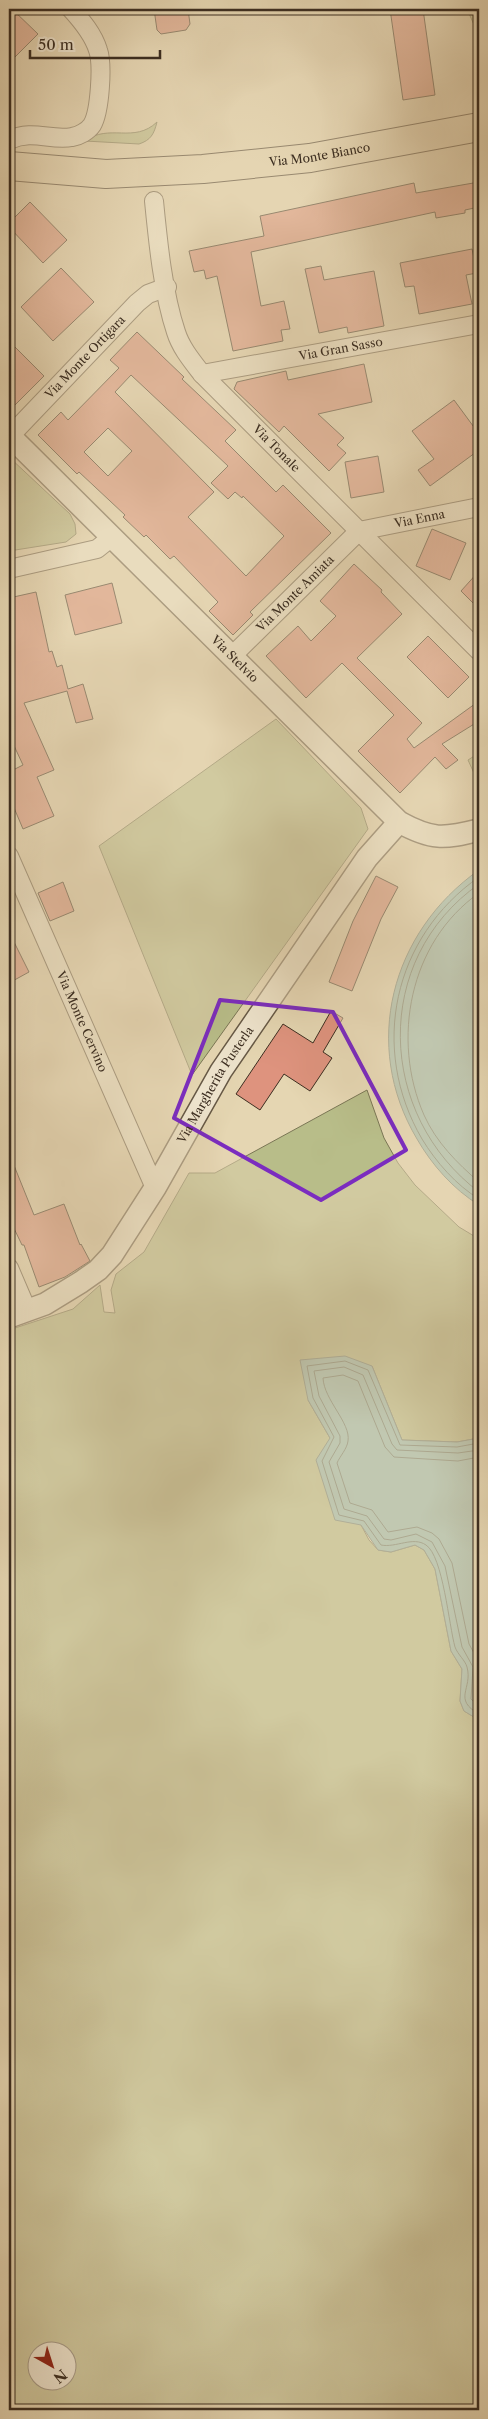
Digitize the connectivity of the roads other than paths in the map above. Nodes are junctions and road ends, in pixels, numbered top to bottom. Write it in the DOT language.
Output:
graph roads {
  1 [pos="71,9"];
  2 [pos="474,130"];
  3 [pos="9,140"];
  4 [pos="9,147"];
  5 [pos="9,166"];
  6 [pos="160,169"];
  7 [pos="154,201"];
  8 [pos="167,287"];
  9 [pos="479,324"];
  10 [pos="202,374"];
  11 [pos="9,436"];
  12 [pos="479,506"];
  13 [pos="359,531"];
  14 [pos="112,538"];
  15 [pos="9,569"];
  16 [pos="479,652"];
  17 [pos="232,656"];
  18 [pos="399,822"];
  19 [pos="479,830"];
  20 [pos="9,856"];
  21 [pos="155,1188"];
  22 [pos="9,1268"];
  23 [pos="18,1313"];
  1 -- 3 [label="street"];
  2 -- 6 [label="main road, Via Monte Bianco"];
  4 -- 6 [label="main road, Via Monte Bianco"];
  5 -- 6 [label="main road, Via Monte Bianco"];
  7 -- 8 [label="street, Via Tonale"];
  8 -- 10 [label="street, Via Tonale"];
  8 -- 11 [label="street, Via Monte Ortigara"];
  9 -- 10 [label="street, Via Gran Sasso"];
  10 -- 13 [label="street, Via Tonale"];
  11 -- 14 [label="street, Via Stelvio"];
  12 -- 13 [label="street, Via Enna"];
  13 -- 16 [label="street, Via Tonale"];
  13 -- 17 [label="street, Via Monte Amiata"];
  14 -- 15 [label="street"];
  14 -- 17 [label="street, Via Stelvio"];
  17 -- 18 [label="street, Via Stelvio"];
  18 -- 19 [label="street, Via Stelvio"];
  18 -- 21 [label="street, Via Margherita Pusterla"];
  20 -- 21 [label="street, Via Monte Cervino"];
  21 -- 23 [label="street, Via Margherita Pusterla"];
  22 -- 23 [label="street"];
}
